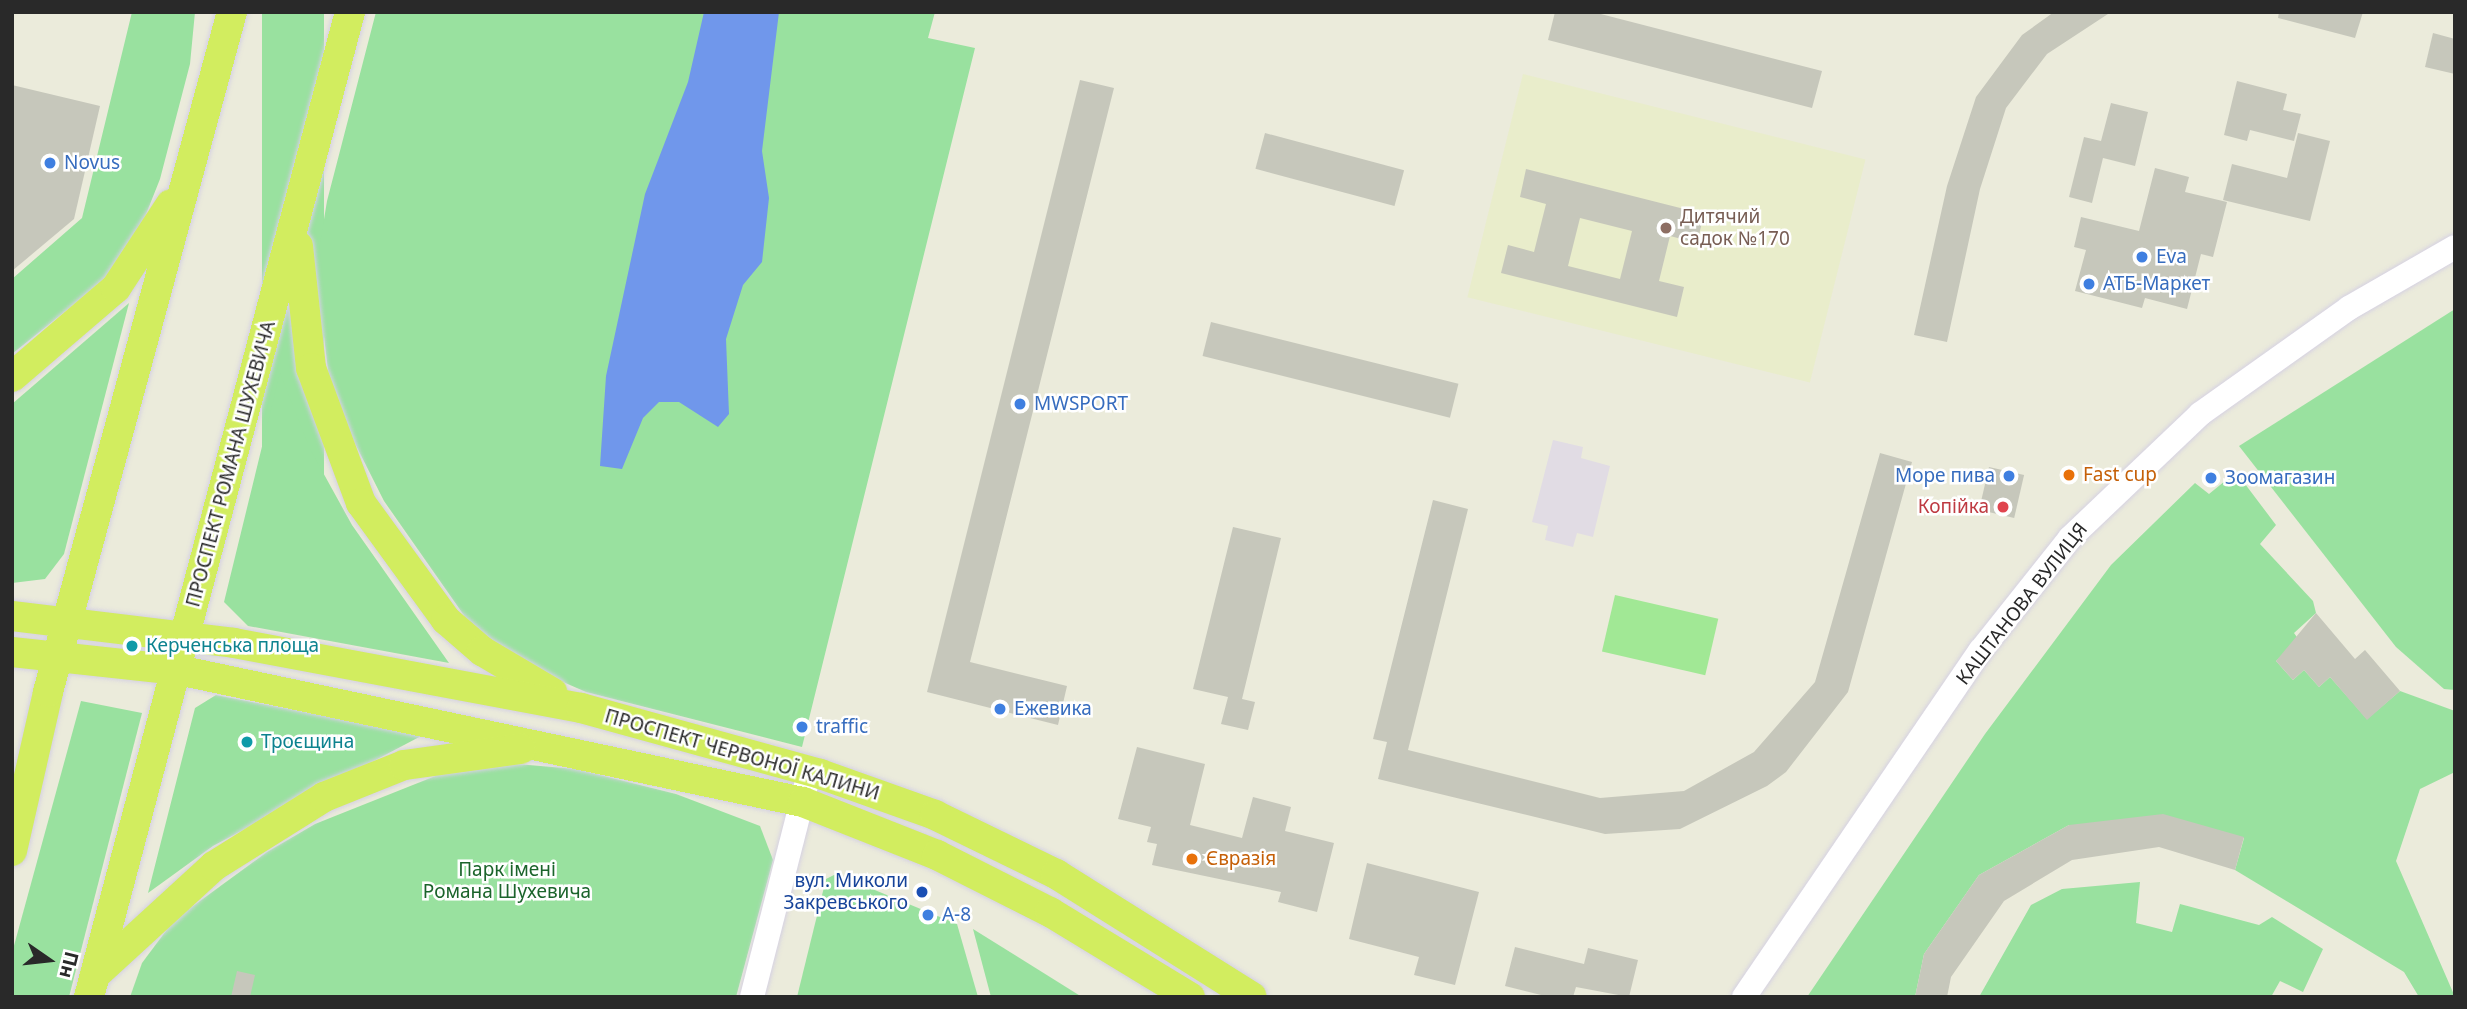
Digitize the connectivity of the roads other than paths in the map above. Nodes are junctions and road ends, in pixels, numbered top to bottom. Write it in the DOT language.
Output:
graph roads {
  1 [pos="232,12"];
  2 [pos="350,12"];
  3 [pos="190,174"];
  4 [pos="301,196"];
  5 [pos="2455,247"];
  6 [pos="12,377"];
  7 [pos="12,616"];
  8 [pos="67,621"];
  9 [pos="186,636"];
  10 [pos="12,652"];
  11 [pos="58,656"];
  12 [pos="178,670"];
  13 [pos="581,708"];
  14 [pos="563,747"];
  15 [pos="810,771"];
  16 [pos="803,802"];
  17 [pos="12,851"];
  18 [pos="92,986"];
  19 [pos="752,997"];
  20 [pos="1189,997"];
  21 [pos="1252,997"];
  22 [pos="1744,997"];
  1 -- 3 [label="main road"];
  2 -- 4 [label="main road, ПРОСПЕКТ РОМАНА ШУХЕВИЧА"];
  3 -- 6 [label="main road"];
  3 -- 8 [label="main road"];
  4 -- 9 [label="main road, ПРОСПЕКТ РОМАНА ШУХЕВИЧА"];
  4 -- 13 [label="main road"];
  5 -- 22 [label="street, КАШТАНОВА ВУЛИЦЯ"];
  7 -- 8 [label="main road"];
  8 -- 9 [label="main road"];
  8 -- 11 [label="main road"];
  9 -- 12 [label="main road, ПРОСПЕКТ РОМАНА ШУХЕВИЧА"];
  9 -- 13 [label="main road, ПРОСПЕКТ ЧЕРВОНОЇ КАЛИНИ"];
  10 -- 11 [label="main road"];
  11 -- 12 [label="main road"];
  11 -- 17 [label="main road"];
  12 -- 14 [label="main road, ПРОСПЕКТ ЧЕРВОНОЇ КАЛИНИ"];
  12 -- 18 [label="main road, ПРОСПЕКТ РОМАНА ШУХЕВИЧА"];
  13 -- 15 [label="main road, ПРОСПЕКТ ЧЕРВОНОЇ КАЛИНИ"];
  14 -- 16 [label="main road, ПРОСПЕКТ ЧЕРВОНОЇ КАЛИНИ"];
  14 -- 18 [label="main road"];
  15 -- 16 [label="street"];
  15 -- 21 [label="main road, ПРОСПЕКТ ЧЕРВОНОЇ КАЛИНИ"];
  16 -- 19 [label="street"];
  16 -- 20 [label="main road, ПРОСПЕКТ ЧЕРВОНОЇ КАЛИНИ"];
}
